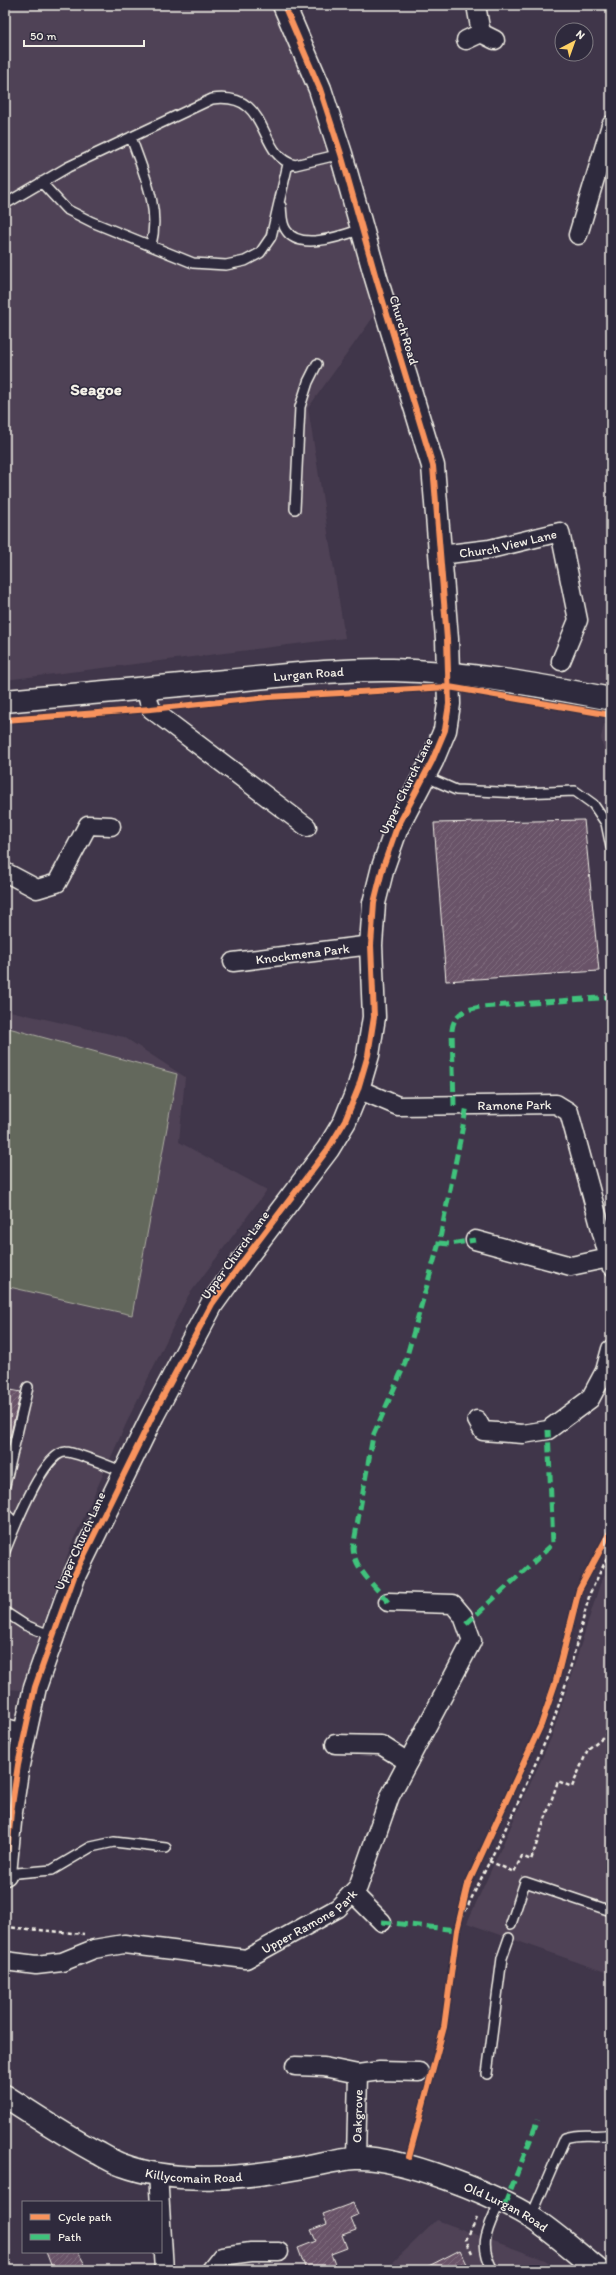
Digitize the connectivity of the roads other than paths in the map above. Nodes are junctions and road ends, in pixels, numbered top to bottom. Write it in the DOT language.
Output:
graph roads {
  1 [pos="284,5"];
  2 [pos="476,5"];
  3 [pos="481,38"];
  4 [pos="611,125"];
  5 [pos="131,137"];
  6 [pos="341,154"];
  7 [pos="288,164"];
  8 [pos="41,182"];
  9 [pos="280,198"];
  10 [pos="5,204"];
  11 [pos="362,229"];
  12 [pos="578,235"];
  13 [pos="151,245"];
  14 [pos="317,364"];
  15 [pos="295,508"];
  16 [pos="440,555"];
  17 [pos="562,661"];
  18 [pos="448,673"];
  19 [pos="145,688"];
  20 [pos="611,699"];
  21 [pos="5,701"];
  22 [pos="424,776"];
  23 [pos="111,826"];
  24 [pos="307,827"];
  25 [pos="611,847"];
  26 [pos="5,872"];
  27 [pos="371,945"];
  28 [pos="233,962"];
  29 [pos="358,1089"];
  30 [pos="475,1240"];
  31 [pos="610,1262"];
  32 [pos="611,1349"];
  33 [pos="28,1387"];
  34 [pos="477,1420"];
  35 [pos="124,1472"];
  36 [pos="5,1485"];
  37 [pos="5,1513"];
  38 [pos="16,1524"];
  39 [pos="5,1551"];
  40 [pos="388,1602"];
  41 [pos="5,1612"];
  42 [pos="52,1636"];
  43 [pos="15,1731"];
  44 [pos="335,1744"];
  45 [pos="408,1762"];
  46 [pos="8,1812"];
  47 [pos="166,1848"];
  48 [pos="5,1874"];
  49 [pos="353,1893"];
  50 [pos="611,1911"];
  51 [pos="382,1922"];
  52 [pos="511,1924"];
  53 [pos="509,1938"];
  54 [pos="5,1961"];
  55 [pos="295,2066"];
  56 [pos="419,2072"];
  57 [pos="358,2074"];
  58 [pos="487,2074"];
  59 [pos="5,2096"];
  60 [pos="611,2134"];
  61 [pos="356,2158"];
  62 [pos="401,2164"];
  63 [pos="158,2174"];
  64 [pos="159,2201"];
  65 [pos="500,2201"];
  66 [pos="531,2218"];
  67 [pos="162,2249"];
  68 [pos="279,2252"];
  69 [pos="164,2270"];
  70 [pos="211,2270"];
  71 [pos="493,2270"];
  72 [pos="598,2270"];
  1 -- 6 [label="street, Church Road"];
  2 -- 3 [label="street"];
  4 -- 12 [label="street"];
  5 -- 7 [label="lane"];
  5 -- 8 [label="lane"];
  5 -- 13 [label="lane"];
  6 -- 7 [label="lane"];
  6 -- 11 [label="street, Church Road"];
  7 -- 9 [label="lane"];
  8 -- 10 [label="lane"];
  8 -- 13 [label="lane"];
  9 -- 11 [label="lane"];
  9 -- 13 [label="lane"];
  11 -- 16 [label="street, Church Road"];
  14 -- 15 [label="lane"];
  16 -- 17 [label="street, Church View Lane"];
  16 -- 18 [label="street, Church Road"];
  18 -- 19 [label="street, Lurgan Road"];
  18 -- 20 [label="street, Lurgan Road"];
  18 -- 22 [label="street, Upper Church Lane"];
  19 -- 21 [label="street, Lurgan Road"];
  19 -- 24 [label="street"];
  22 -- 25 [label="lane"];
  22 -- 27 [label="street, Upper Church Lane"];
  23 -- 26 [label="street"];
  27 -- 28 [label="street, Knockmena Park"];
  27 -- 29 [label="street, Upper Church Lane"];
  29 -- 31 [label="street, Ramone Park"];
  29 -- 35 [label="street, Upper Church Lane"];
  30 -- 31 [label="street, Ramone Park"];
  32 -- 34 [label="street"];
  33 -- 36 [label="lane"];
  35 -- 38 [label="lane"];
  35 -- 42 [label="street, Upper Church Lane"];
  37 -- 38 [label="lane"];
  38 -- 39 [label="lane"];
  40 -- 45 [label="street, Upper Ramone Park"];
  41 -- 42 [label="lane"];
  42 -- 43 [label="street, Upper Church Lane"];
  43 -- 46 [label="street, Upper Church Lane"];
  44 -- 45 [label="street"];
  45 -- 49 [label="street, Upper Ramone Park"];
  46 -- 48 [label="street, Upper Church Lane"];
  47 -- 48 [label="lane"];
  49 -- 51 [label="street"];
  49 -- 54 [label="street, Upper Ramone Park"];
  50 -- 52 [label="lane"];
  53 -- 58 [label="lane"];
  55 -- 57 [label="street, Oakgrove"];
  56 -- 57 [label="street, Oakgrove"];
  57 -- 61 [label="street, Oakgrove"];
  59 -- 63 [label="street, Killycomain Road"];
  60 -- 66 [label="lane"];
  61 -- 62 [label="street, Killycomain Road"];
  61 -- 63 [label="street, Killycomain Road"];
  62 -- 65 [label="street, Old Lurgan Road"];
  63 -- 64 [label="street"];
  65 -- 66 [label="street, Old Lurgan Road"];
  65 -- 71 [label="lane"];
  66 -- 72 [label="street, Old Lurgan Road"];
  67 -- 69 [label="street"];
  68 -- 70 [label="street"];
}
